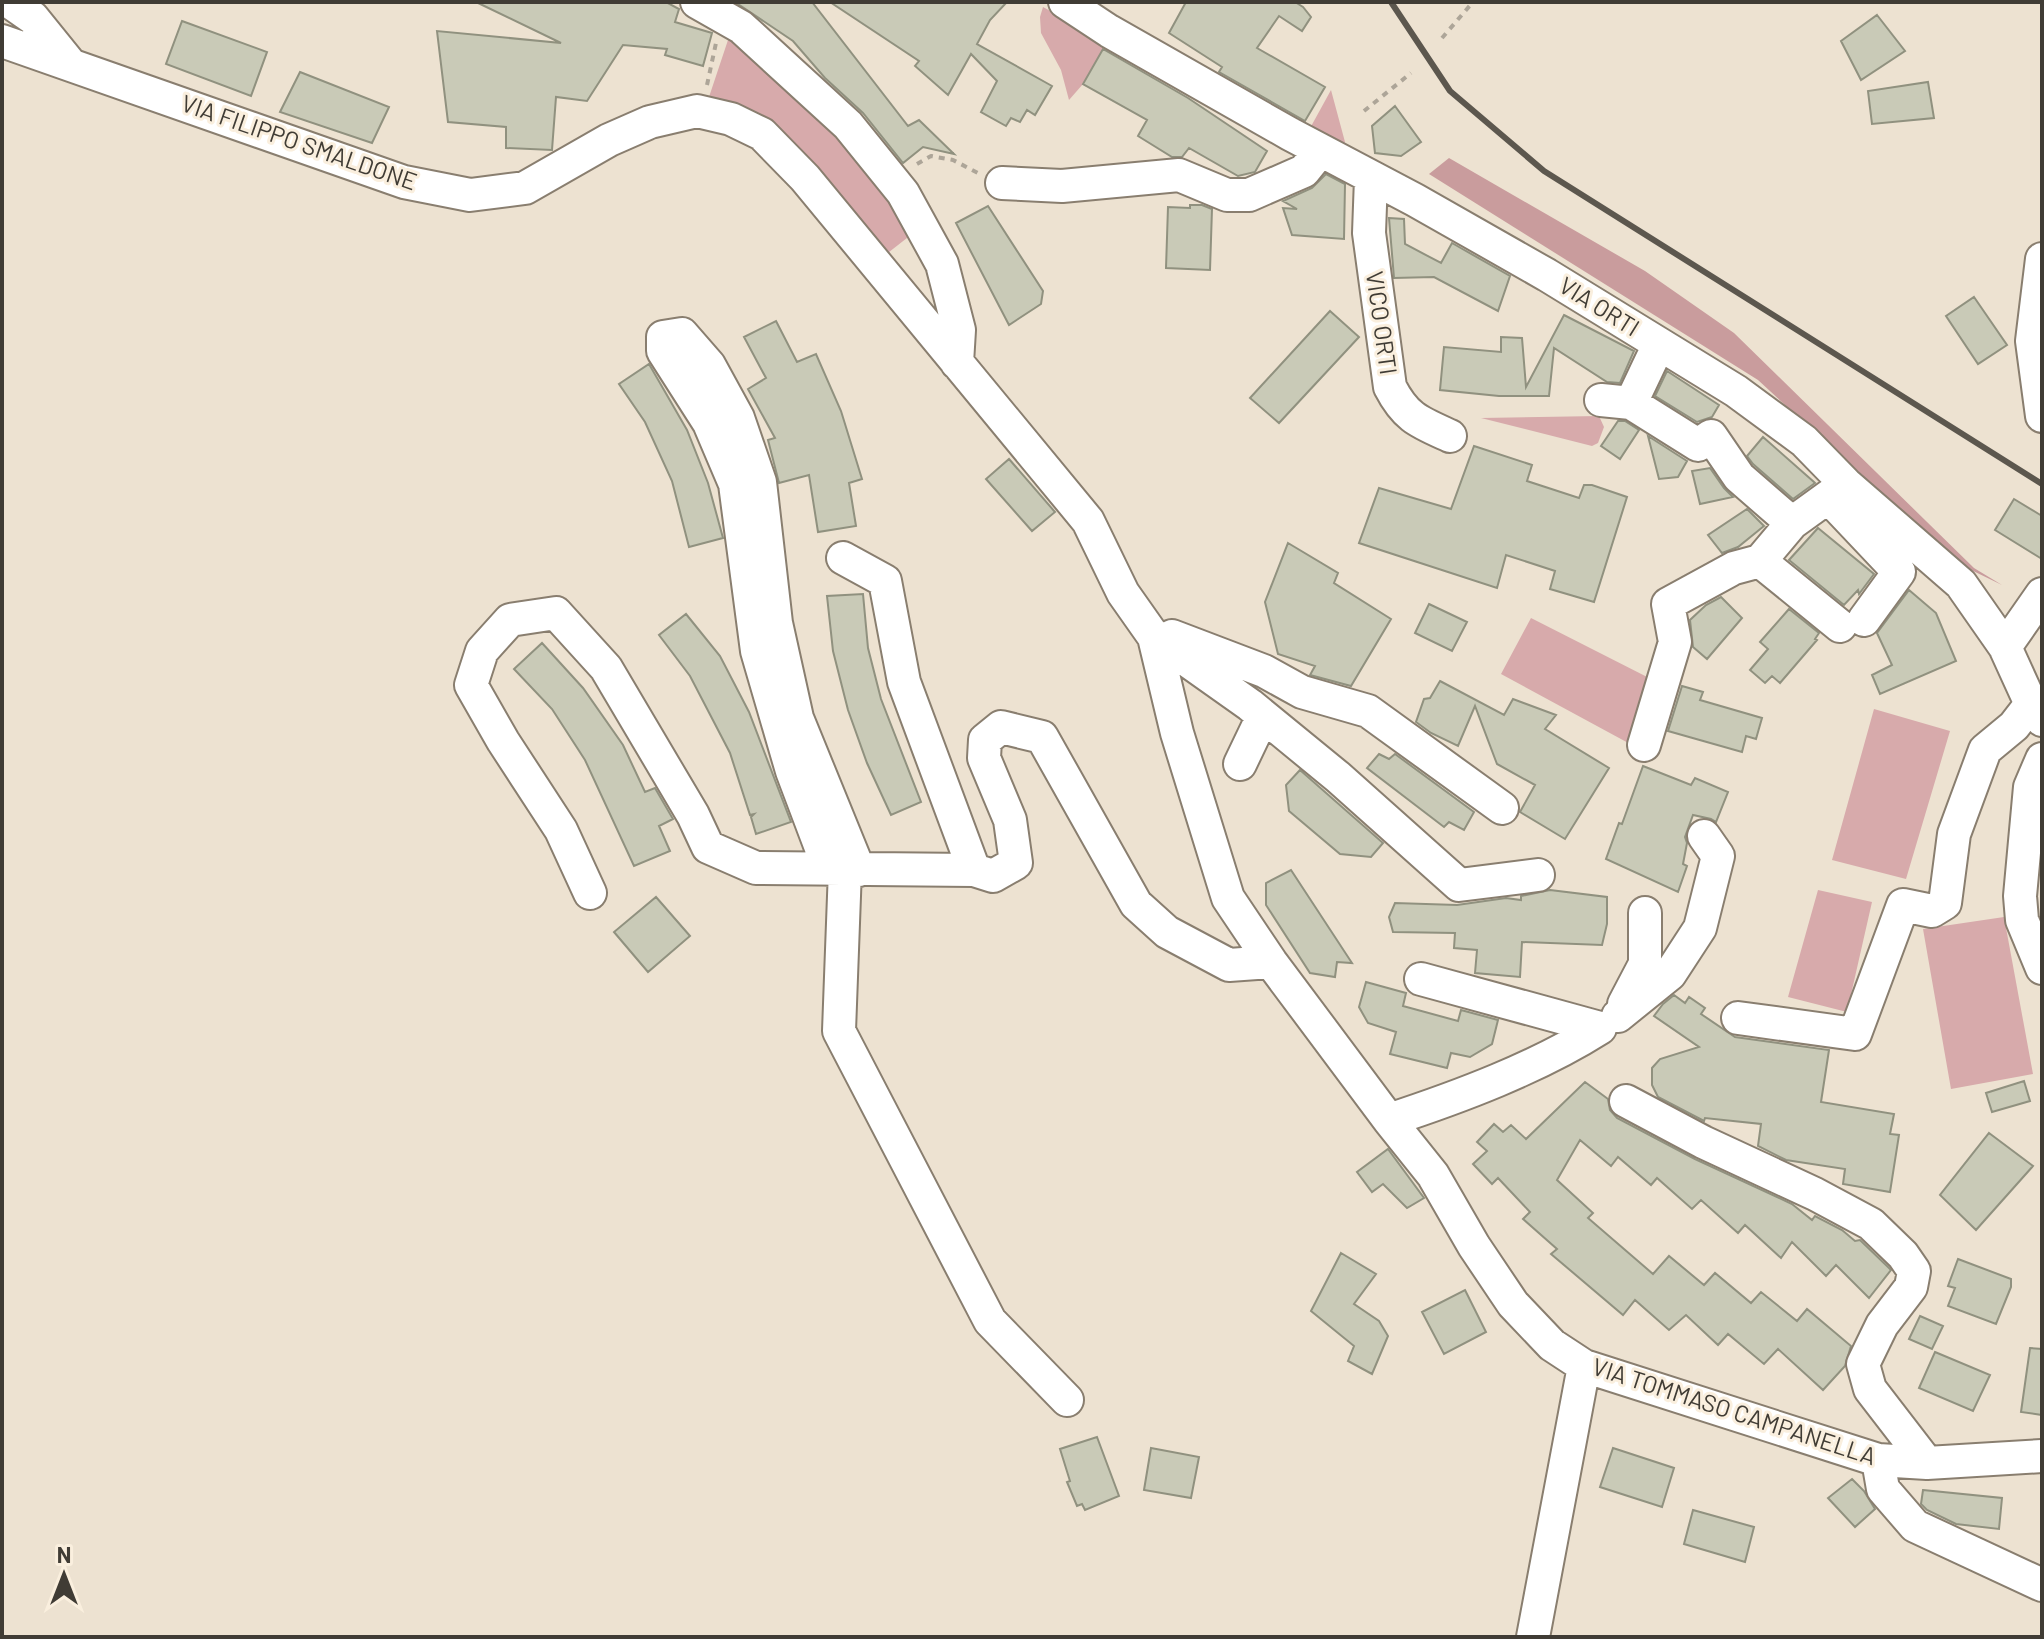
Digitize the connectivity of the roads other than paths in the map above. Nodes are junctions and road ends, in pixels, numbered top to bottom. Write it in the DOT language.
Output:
graph roads {
  1 [pos="10,2"];
  2 [pos="1065,2"];
  3 [pos="725,12"];
  4 [pos="2,41"];
  5 [pos="72,66"];
  6 [pos="1320,151"];
  7 [pos="1371,178"];
  8 [pos="1002,183"];
  9 [pos="2042,259"];
  10 [pos="1659,344"];
  11 [pos="957,363"];
  12 [pos="1736,391"];
  13 [pos="2042,416"];
  14 [pos="1450,436"];
  15 [pos="1711,436"];
  16 [pos="1838,491"];
  17 [pos="1792,523"];
  18 [pos="843,558"];
  19 [pos="1760,561"];
  20 [pos="2042,594"];
  21 [pos="1151,632"];
  22 [pos="2005,647"];
  23 [pos="2036,712"];
  24 [pos="1263,716"];
  25 [pos="1644,745"];
  26 [pos="2042,759"];
  27 [pos="1240,764"];
  28 [pos="1502,808"];
  29 [pos="1704,836"];
  30 [pos="844,869"];
  31 [pos="974,870"];
  32 [pos="1538,875"];
  33 [pos="590,893"];
  34 [pos="1645,913"];
  35 [pos="1271,962"];
  36 [pos="2042,968"];
  37 [pos="1421,979"];
  38 [pos="1738,1018"];
  39 [pos="1609,1022"];
  40 [pos="1626,1101"];
  41 [pos="1389,1120"];
  42 [pos="1584,1366"];
  43 [pos="1067,1400"];
  44 [pos="2042,1456"];
  45 [pos="1878,1460"];
  46 [pos="1927,1463"];
  47 [pos="2042,1585"];
  48 [pos="1533,1637"];
  1 -- 5 [label="street"];
  2 -- 6 [label="street, VIA ORTI"];
  3 -- 11 [label="street"];
  4 -- 5 [label="street, VIA FILIPPO SMALDONE"];
  5 -- 11 [label="street, VIA FILIPPO SMALDONE"];
  6 -- 7 [label="street, VIA ORTI"];
  6 -- 8 [label="street"];
  7 -- 10 [label="street, VIA ORTI"];
  7 -- 14 [label="street, VICO ORTI"];
  9 -- 13 [label="street"];
  10 -- 12 [label="street, VIA ORTI"];
  10 -- 15 [label="street"];
  11 -- 21 [label="street, VIA FILIPPO SMALDONE"];
  12 -- 15 [label="street"];
  12 -- 16 [label="street, VIA ORTI"];
  15 -- 17 [label="street"];
  16 -- 17 [label="street"];
  16 -- 19 [label="street"];
  16 -- 22 [label="street, VIA ORTI"];
  17 -- 19 [label="street"];
  18 -- 31 [label="street"];
  19 -- 25 [label="street"];
  20 -- 22 [label="street"];
  21 -- 24 [label="street"];
  21 -- 28 [label="street"];
  21 -- 35 [label="street, VIA TOMMASO CAMPANELLA"];
  22 -- 23 [label="street, VIA ORTI"];
  23 -- 38 [label="street"];
  24 -- 27 [label="street"];
  24 -- 32 [label="street"];
  26 -- 36 [label="street"];
  29 -- 39 [label="street"];
  30 -- 30 [label="street"];
  30 -- 31 [label="street"];
  30 -- 33 [label="street"];
  30 -- 43 [label="street"];
  31 -- 35 [label="street"];
  34 -- 39 [label="street"];
  35 -- 41 [label="street, VIA TOMMASO CAMPANELLA"];
  37 -- 39 [label="street"];
  39 -- 41 [label="street"];
  40 -- 46 [label="street"];
  41 -- 42 [label="street, VIA TOMMASO CAMPANELLA"];
  42 -- 45 [label="street, VIA TOMMASO CAMPANELLA"];
  42 -- 48 [label="street"];
  44 -- 46 [label="street, VIA TOMMASO CAMPANELLA"];
  45 -- 46 [label="street, VIA TOMMASO CAMPANELLA"];
  45 -- 47 [label="street"];
}
